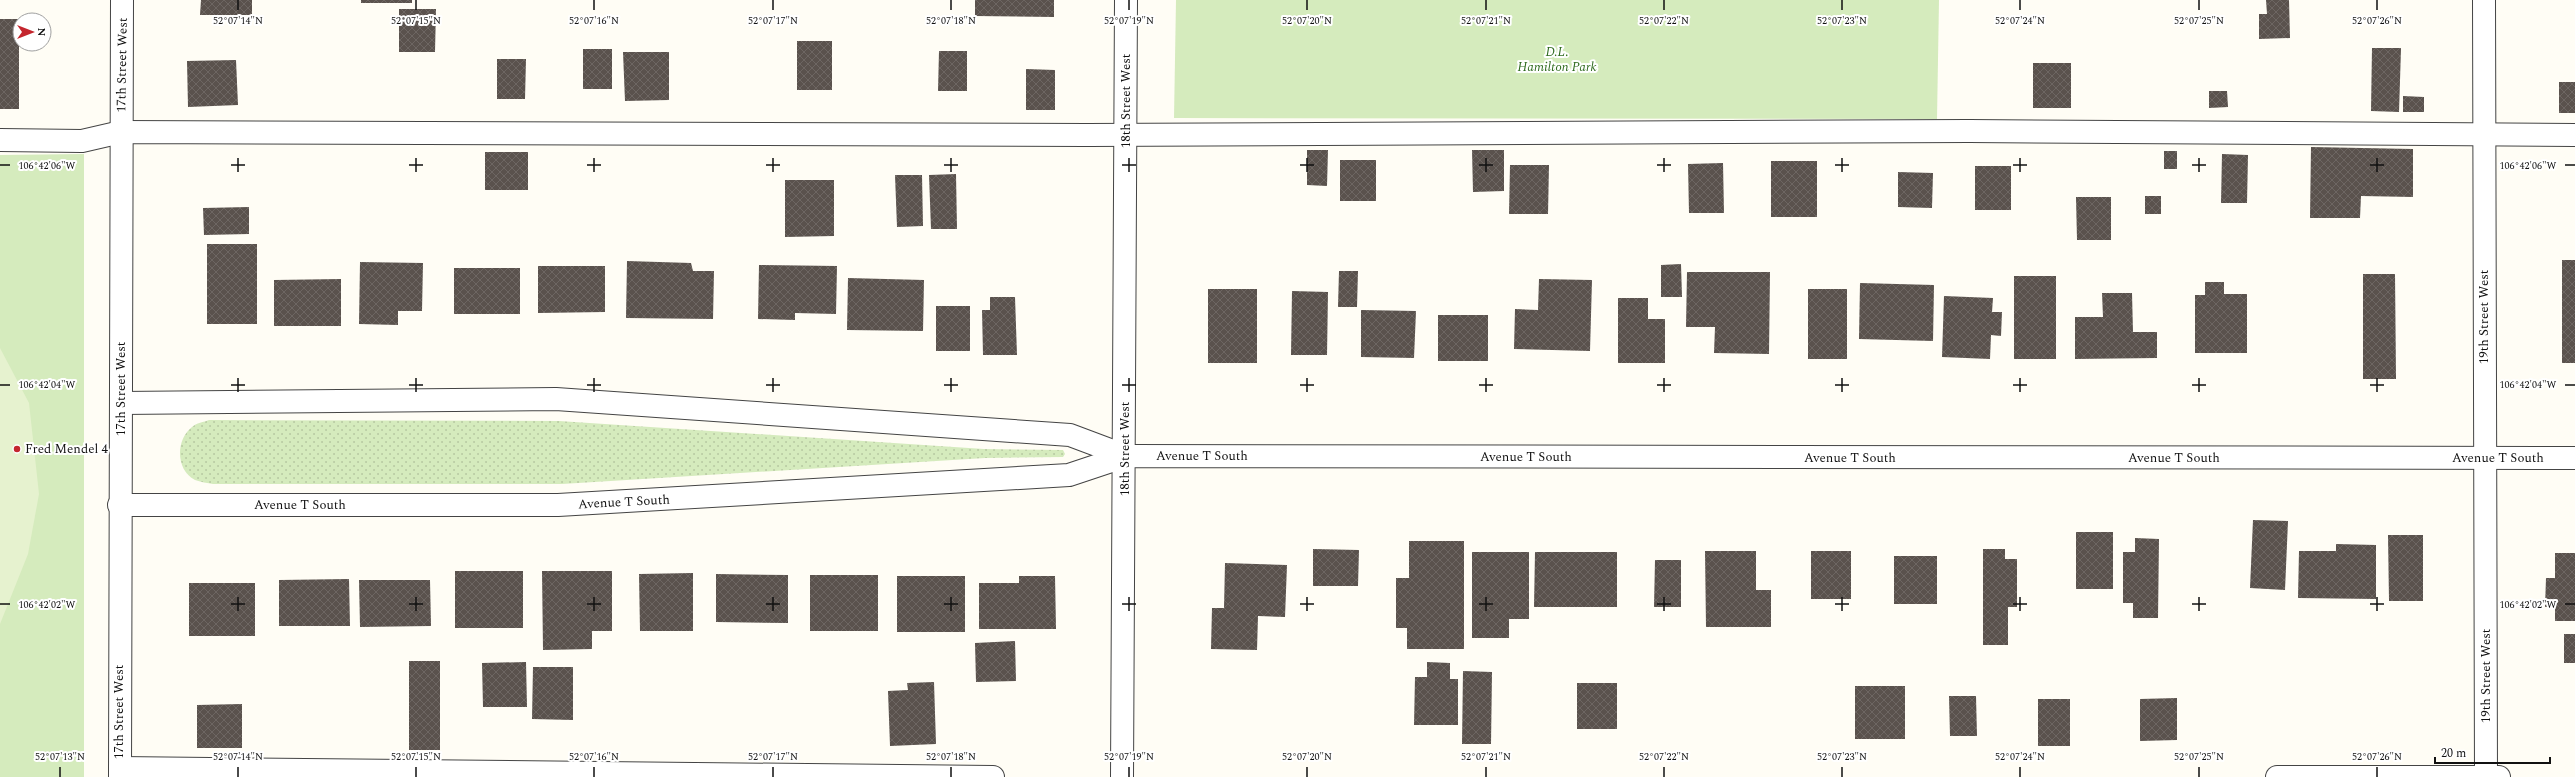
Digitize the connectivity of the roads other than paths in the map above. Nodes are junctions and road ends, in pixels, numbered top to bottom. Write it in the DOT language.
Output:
graph roads {
  1 [pos="122,0"];
  2 [pos="1126,0"];
  3 [pos="2484,0"];
  4 [pos="121,132"];
  5 [pos="2484,133"];
  6 [pos="1126,135"];
  7 [pos="2575,135"];
  8 [pos="0,140"];
  9 [pos="122,403"];
  10 [pos="1126,456"];
  11 [pos="2485,458"];
  12 [pos="2575,458"];
  13 [pos="119,506"];
  14 [pos="120,772"];
  15 [pos="993,777"];
  16 [pos="1122,777"];
  17 [pos="2277,777"];
  18 [pos="2486,777"];
  19 [pos="2498,777"];
  1 -- 4 [label="street, 17th Street West"];
  2 -- 6 [label="street, 18th Street West"];
  3 -- 5 [label="street, 19th Street West"];
  4 -- 6 [label="street"];
  4 -- 8 [label="street"];
  4 -- 9 [label="street, 17th Street West"];
  5 -- 6 [label="street"];
  5 -- 7 [label="street"];
  5 -- 11 [label="street, 19th Street West"];
  6 -- 10 [label="street, 18th Street West"];
  9 -- 10 [label="street, Avenue T South"];
  9 -- 13 [label="street, 17th Street West"];
  10 -- 11 [label="street, Avenue T South"];
  10 -- 13 [label="street, Avenue T South"];
  10 -- 16 [label="street, 18th Street West"];
  11 -- 12 [label="street, Avenue T South"];
  11 -- 18 [label="street, 19th Street West"];
  13 -- 14 [label="street, 17th Street West"];
  14 -- 15 [label="street"];
  17 -- 18 [label="street"];
  18 -- 19 [label="street"];
}
